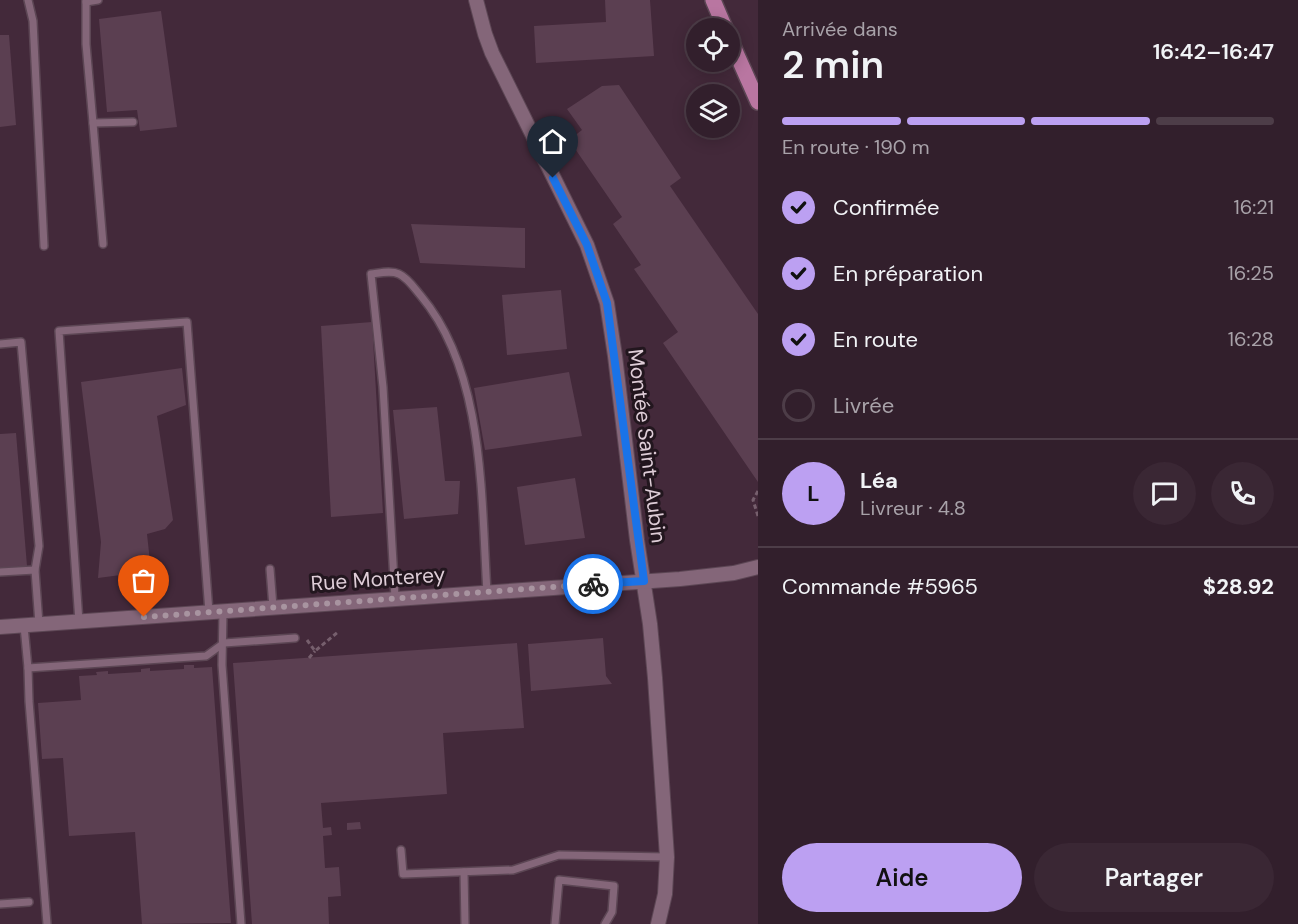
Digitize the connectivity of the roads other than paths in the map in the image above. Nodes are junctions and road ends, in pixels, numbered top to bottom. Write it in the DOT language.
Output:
graph roads {
  1 [pos="28,0"];
  2 [pos="98,0"];
  3 [pos="476,0"];
  4 [pos="713,0"];
  5 [pos="86,1"];
  6 [pos="721,18"];
  7 [pos="740,62"];
  8 [pos="758,102"];
  9 [pos="133,122"];
  10 [pos="93,123"];
  11 [pos="103,244"];
  12 [pos="44,246"];
  13 [pos="0,344"];
  14 [pos="758,567"];
  15 [pos="270,569"];
  16 [pos="35,570"];
  17 [pos="0,572"];
  18 [pos="644,581"];
  19 [pos="487,592"];
  20 [pos="395,598"];
  21 [pos="273,608"];
  22 [pos="216,612"];
  23 [pos="79,622"];
  24 [pos="39,624"];
  25 [pos="24,626"];
  26 [pos="0,627"];
  27 [pos="298,636"];
  28 [pos="224,643"];
  29 [pos="28,668"];
  30 [pos="401,850"];
  31 [pos="667,858"];
  32 [pos="464,872"];
  33 [pos="29,902"];
  34 [pos="0,904"];
  35 [pos="47,924"];
  36 [pos="241,924"];
  37 [pos="465,924"];
  38 [pos="555,924"];
  39 [pos="605,924"];
  40 [pos="658,924"];
  1 -- 12 [label="lane"];
  2 -- 5 [label="lane"];
  3 -- 18 [label="street, Montée Saint-Aubin"];
  4 -- 6 [label="main road"];
  5 -- 10 [label="lane"];
  7 -- 8 [label="main road"];
  9 -- 10 [label="lane"];
  10 -- 11 [label="lane"];
  13 -- 16 [label="lane"];
  14 -- 18 [label="street, Rue Monterey"];
  15 -- 21 [label="lane"];
  16 -- 17 [label="lane"];
  16 -- 24 [label="lane"];
  18 -- 19 [label="street, Rue Monterey"];
  18 -- 31 [label="street, Montée Saint-Aubin"];
  19 -- 20 [label="street, Rue Monterey"];
  19 -- 20 [label="lane"];
  20 -- 21 [label="street, Rue Monterey"];
  21 -- 22 [label="street, Rue Monterey"];
  22 -- 23 [label="street, Rue Monterey"];
  22 -- 23 [label="lane"];
  22 -- 28 [label="lane"];
  23 -- 24 [label="street, Rue Monterey"];
  24 -- 25 [label="street, Rue Monterey"];
  25 -- 26 [label="street, Rue Monterey"];
  25 -- 29 [label="lane"];
  27 -- 28 [label="lane"];
  28 -- 29 [label="lane"];
  28 -- 36 [label="lane"];
  29 -- 35 [label="lane"];
  30 -- 32 [label="lane"];
  31 -- 32 [label="lane"];
  31 -- 40 [label="street, Montée Saint-Aubin"];
  32 -- 37 [label="lane"];
  33 -- 34 [label="lane"];
  38 -- 39 [label="lane"];
}
